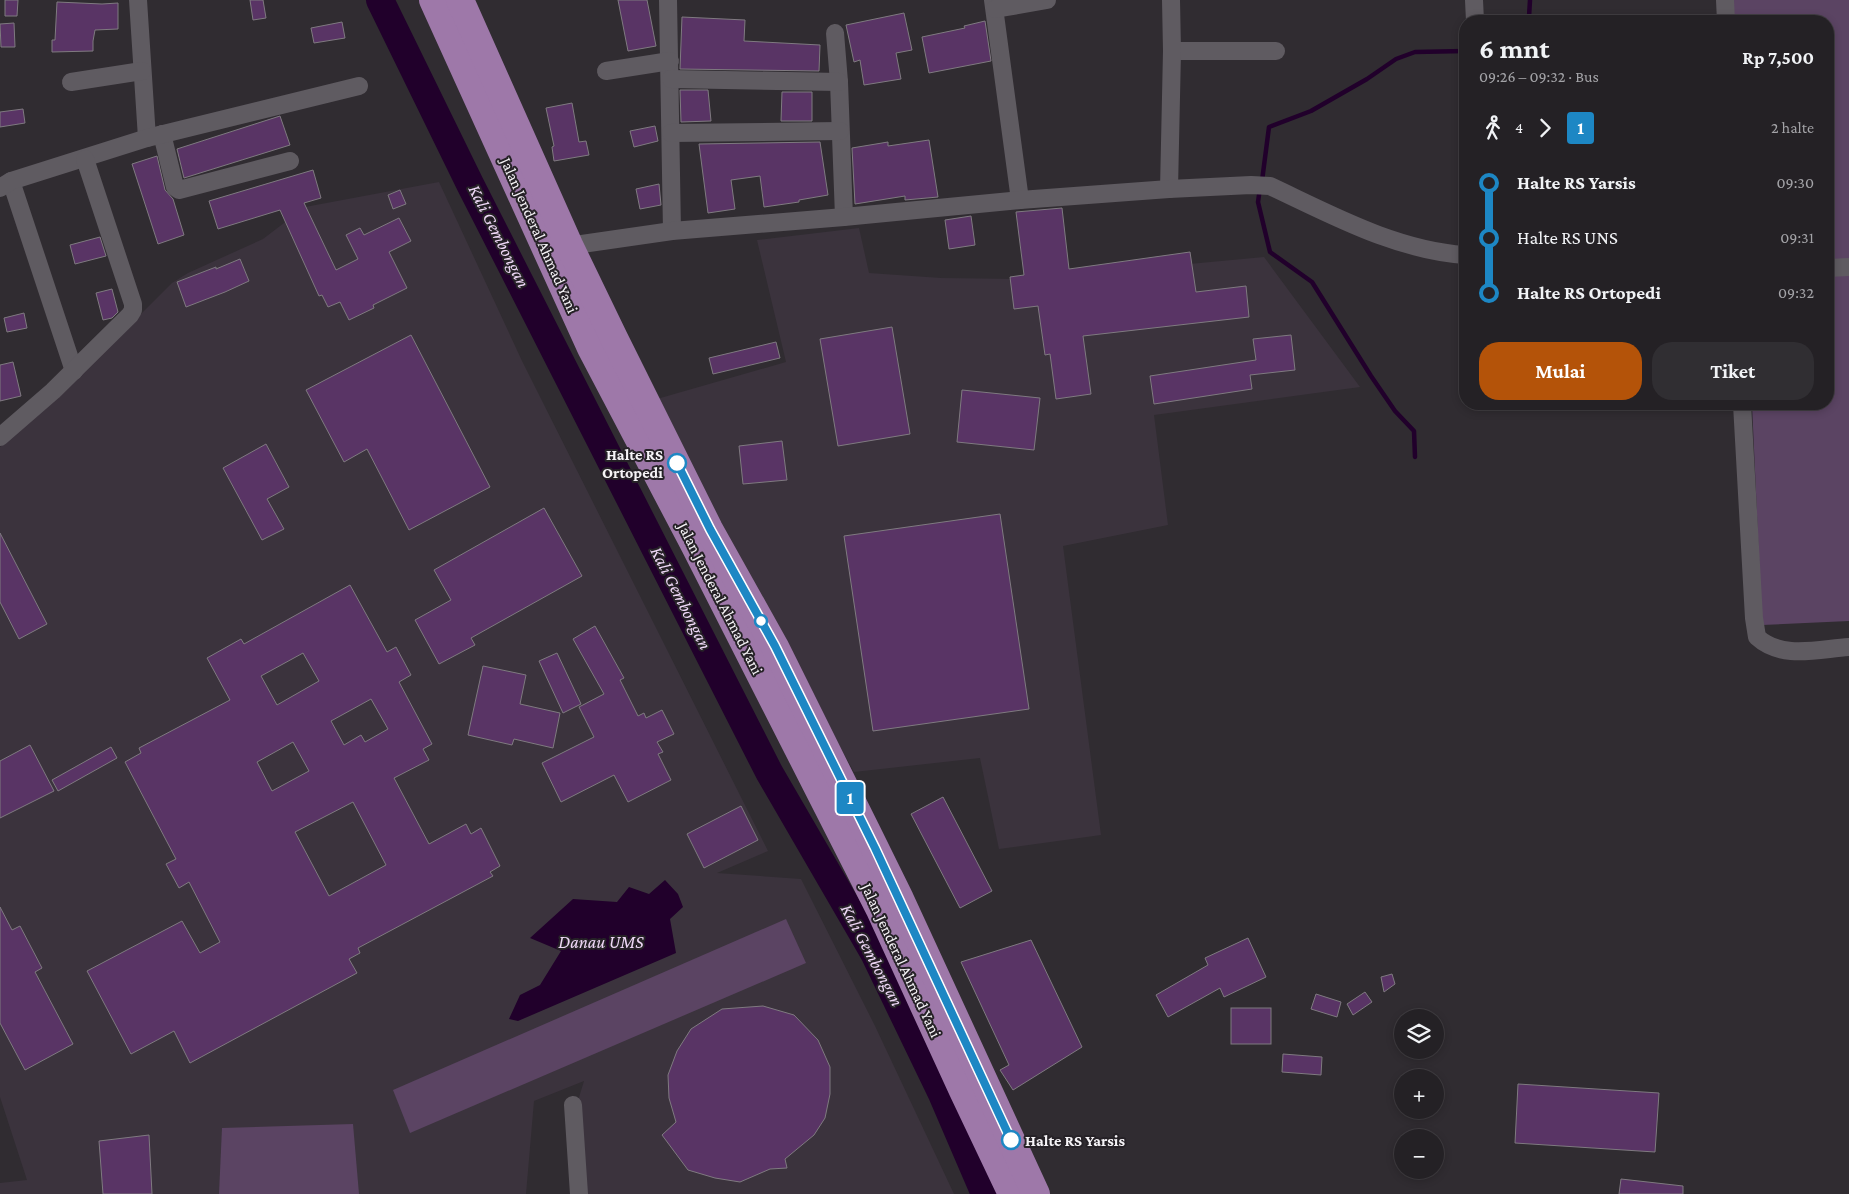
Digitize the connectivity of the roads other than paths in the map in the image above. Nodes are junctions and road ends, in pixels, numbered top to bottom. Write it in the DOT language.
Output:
graph roads {
  1 [pos="138,0"];
  2 [pos="433,0"];
  3 [pos="460,0"];
  4 [pos="668,0"];
  5 [pos="1047,0"];
  6 [pos="1171,0"];
  7 [pos="1474,0"];
  8 [pos="1725,0"];
  9 [pos="994,4"];
  10 [pos="1475,15"];
  11 [pos="1726,15"];
  12 [pos="836,33"];
  13 [pos="1276,50"];
  14 [pos="1172,51"];
  15 [pos="670,62"];
  16 [pos="142,71"];
  17 [pos="606,71"];
  18 [pos="671,79"];
  19 [pos="71,82"];
  20 [pos="839,82"];
  21 [pos="358,86"];
  22 [pos="840,131"];
  23 [pos="671,133"];
  24 [pos="155,136"];
  25 [pos="85,159"];
  26 [pos="290,161"];
  27 [pos="6,185"];
  28 [pos="1169,189"];
  29 [pos="1020,200"];
  30 [pos="844,218"];
  31 [pos="672,231"];
  32 [pos="558,248"];
  33 [pos="1459,254"];
  34 [pos="1849,267"];
  35 [pos="1834,268"];
  36 [pos="74,370"];
  37 [pos="1742,410"];
  38 [pos="0,437"];
  39 [pos="1849,647"];
  40 [pos="764,653"];
  41 [pos="573,1105"];
  42 [pos="579,1194"];
  43 [pos="1012,1194"];
  44 [pos="1036,1194"];
  1 -- 16 [label="street"];
  2 -- 32 [label="highway, Jalan Jenderal Ahmad Yani"];
  3 -- 32 [label="highway, Jalan Jenderal Ahmad Yani"];
  4 -- 15 [label="street"];
  5 -- 9 [label="street"];
  6 -- 14 [label="street"];
  7 -- 10 [label="street"];
  8 -- 11 [label="street"];
  9 -- 29 [label="street"];
  12 -- 20 [label="street"];
  13 -- 14 [label="street"];
  14 -- 28 [label="street"];
  15 -- 17 [label="street"];
  15 -- 18 [label="street"];
  16 -- 19 [label="street"];
  16 -- 24 [label="street"];
  18 -- 20 [label="street"];
  18 -- 23 [label="street"];
  20 -- 22 [label="street"];
  21 -- 24 [label="street"];
  22 -- 23 [label="street"];
  22 -- 30 [label="street"];
  23 -- 31 [label="street"];
  24 -- 25 [label="street"];
  24 -- 26 [label="street"];
  25 -- 27 [label="street"];
  25 -- 36 [label="street"];
  27 -- 36 [label="street"];
  28 -- 29 [label="street"];
  28 -- 33 [label="street"];
  29 -- 30 [label="street"];
  30 -- 31 [label="street"];
  31 -- 32 [label="street"];
  32 -- 40 [label="highway, Jalan Jenderal Ahmad Yani"];
  34 -- 35 [label="street"];
  36 -- 38 [label="street"];
  37 -- 39 [label="street"];
  40 -- 43 [label="highway, Jalan Jenderal Ahmad Yani"];
  40 -- 44 [label="highway, Jalan Jenderal Ahmad Yani"];
  41 -- 42 [label="street"];
}
